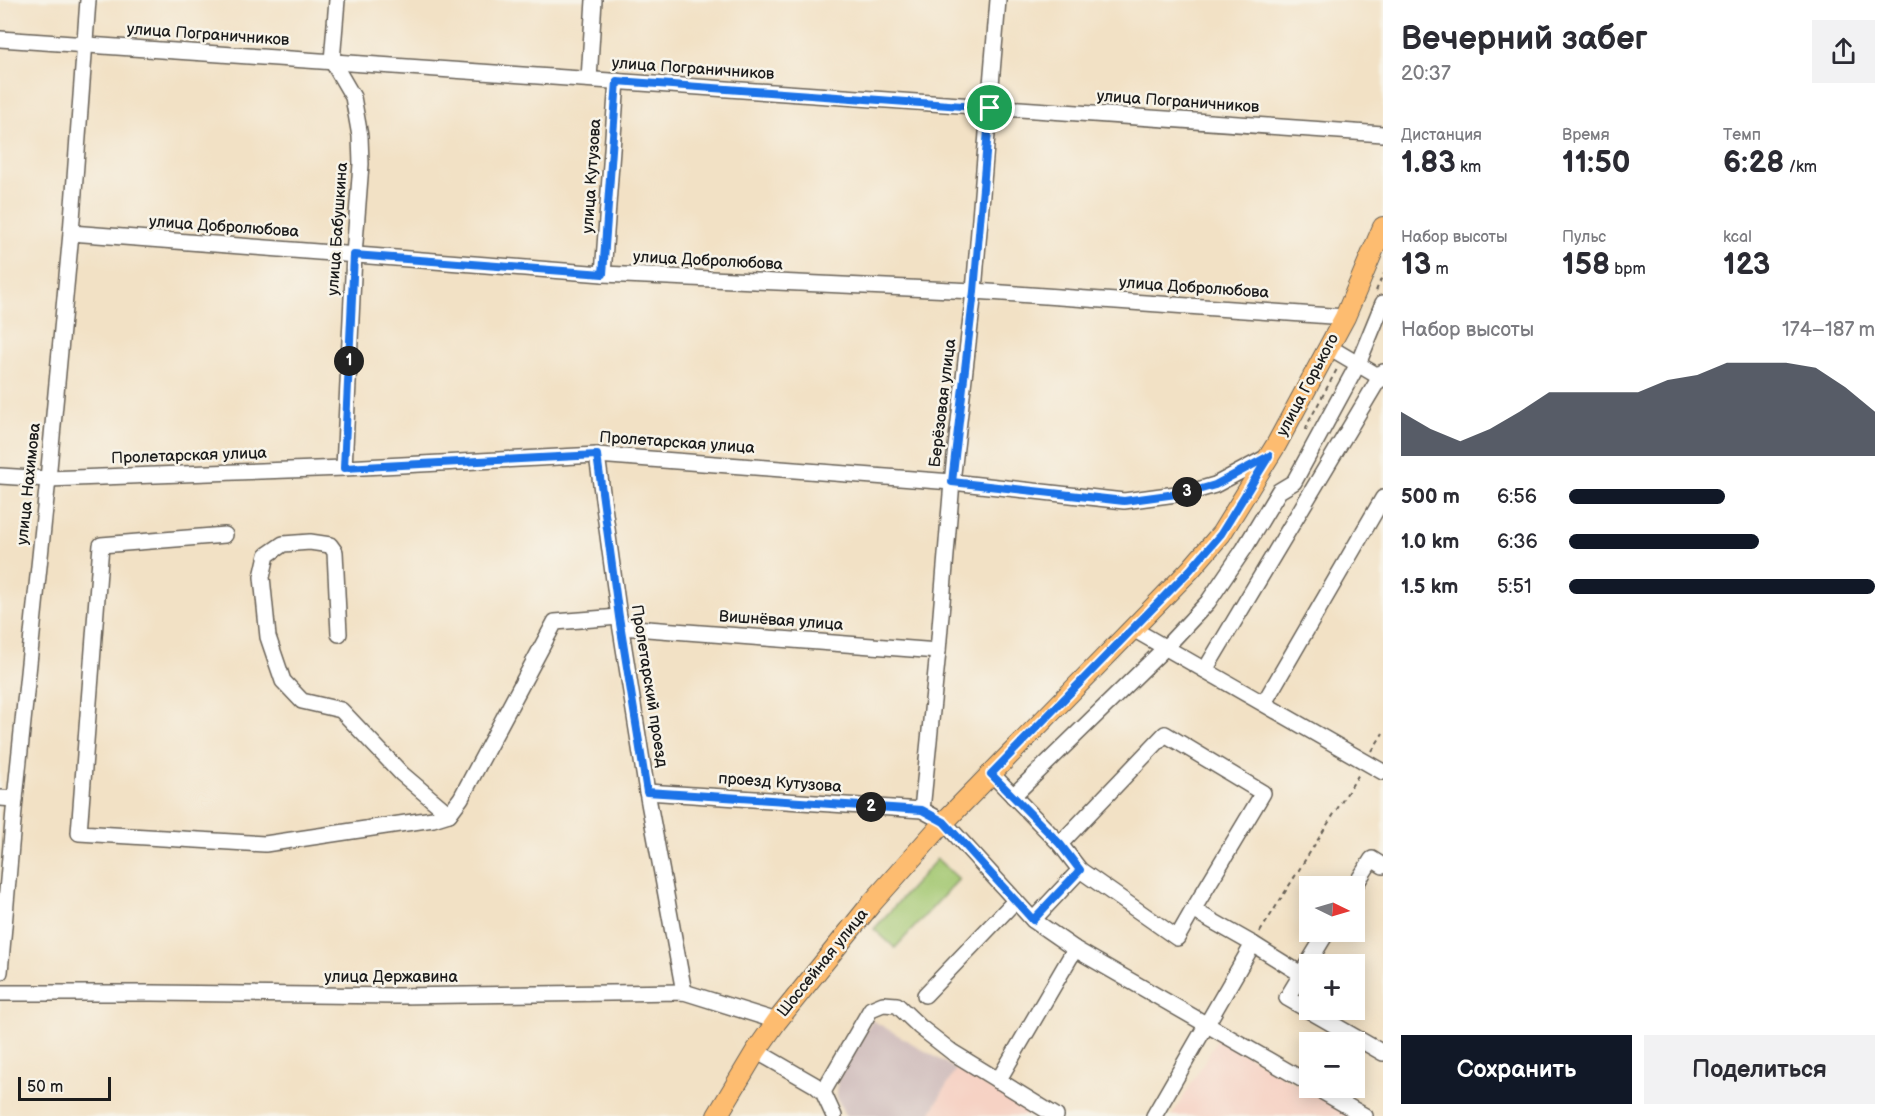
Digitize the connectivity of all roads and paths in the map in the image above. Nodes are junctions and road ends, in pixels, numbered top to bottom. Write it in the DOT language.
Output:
graph roads {
  1 [pos="88,0"];
  2 [pos="337,0"];
  3 [pos="594,0"];
  4 [pos="998,0"];
  5 [pos="0,39"];
  6 [pos="84,44"];
  7 [pos="332,62"];
  8 [pos="589,79"];
  9 [pos="617,81"];
  10 [pos="990,108"];
  11 [pos="1383,134"];
  12 [pos="1383,227"];
  13 [pos="71,233"];
  14 [pos="354,255"];
  15 [pos="603,274"];
  16 [pos="974,291"];
  17 [pos="1383,303"];
  18 [pos="1345,317"];
  19 [pos="1329,347"];
  20 [pos="1358,364"];
  21 [pos="1382,376"];
  22 [pos="597,455"];
  23 [pos="1269,456"];
  24 [pos="344,468"];
  25 [pos="0,476"];
  26 [pos="48,479"];
  27 [pos="952,482"];
  28 [pos="1383,498"];
  29 [pos="225,535"];
  30 [pos="620,622"];
  31 [pos="1133,629"];
  32 [pos="339,634"];
  33 [pos="1166,647"];
  34 [pos="938,651"];
  35 [pos="1205,670"];
  36 [pos="1264,703"];
  37 [pos="1383,733"];
  38 [pos="1366,762"];
  39 [pos="1383,772"];
  40 [pos="991,774"];
  41 [pos="647,792"];
  42 [pos="1013,796"];
  43 [pos="8,799"];
  44 [pos="922,810"];
  45 [pos="449,814"];
  46 [pos="944,822"];
  47 [pos="1060,844"];
  48 [pos="1383,866"];
  49 [pos="1080,870"];
  50 [pos="1361,876"];
  51 [pos="1015,902"];
  52 [pos="1193,910"];
  53 [pos="1033,920"];
  54 [pos="2,927"];
  55 [pos="1253,944"];
  56 [pos="1075,949"];
  57 [pos="0,972"];
  58 [pos="1299,973"];
  59 [pos="1299,977"];
  60 [pos="684,992"];
  61 [pos="0,993"];
  62 [pos="925,995"];
  63 [pos="1299,1005"];
  64 [pos="1325,1020"];
  65 [pos="777,1021"];
  66 [pos="1208,1024"];
  67 [pos="756,1051"];
  68 [pos="1383,1053"];
  69 [pos="1299,1078"];
  70 [pos="998,1081"];
  71 [pos="823,1092"];
  72 [pos="1334,1098"];
  73 [pos="717,1116"];
  74 [pos="834,1116"];
  75 [pos="1056,1116"];
  76 [pos="1154,1116"];
  77 [pos="1365,1116"];
  1 -- 6 [label="street, улица Нахимова"];
  2 -- 7 [label="street"];
  3 -- 8 [label="street"];
  4 -- 10 [label="street, Берёзовая улица"];
  5 -- 6 [label="street, улица Пограничников"];
  6 -- 7 [label="street, улица Пограничников"];
  6 -- 13 [label="street, улица Нахимова"];
  7 -- 8 [label="street, улица Пограничников"];
  7 -- 14 [label="street, улица Бабушкина"];
  8 -- 9 [label="street, улица Пограничников"];
  9 -- 10 [label="street, улица Пограничников"];
  9 -- 15 [label="street, улица Кутузова"];
  10 -- 11 [label="street, улица Пограничников"];
  10 -- 16 [label="street, Берёзовая улица"];
  12 -- 18 [label="main road, улица Горького"];
  13 -- 14 [label="street, улица Добролюбова"];
  13 -- 26 [label="street, улица Нахимова"];
  14 -- 15 [label="street, улица Добролюбова"];
  14 -- 24 [label="street, улица Бабушкина"];
  15 -- 16 [label="street, улица Добролюбова"];
  16 -- 18 [label="street, улица Добролюбова"];
  16 -- 27 [label="street, Берёзовая улица"];
  17 -- 20 [label="street"];
  18 -- 19 [label="main road, улица Горького"];
  19 -- 20 [label="street"];
  19 -- 23 [label="main road, улица Горького"];
  20 -- 21 [label="street"];
  20 -- 33 [label="street"];
  21 -- 35 [label="street"];
  22 -- 24 [label="street, Пролетарская улица"];
  22 -- 27 [label="street, Пролетарская улица"];
  22 -- 30 [label="street, Пролетарский проезд"];
  23 -- 27 [label="street, Пролетарская улица"];
  23 -- 31 [label="main road, улица Горького"];
  24 -- 26 [label="street, Пролетарская улица"];
  25 -- 26 [label="street, Пролетарская улица"];
  26 -- 43 [label="street, улица Нахимова"];
  27 -- 34 [label="street, Берёзовая улица"];
  28 -- 36 [label="street"];
  29 -- 45 [label="street"];
  30 -- 34 [label="street, Вишнёвая улица"];
  30 -- 41 [label="street, Пролетарский проезд"];
  30 -- 45 [label="street, Вишнёвая улица"];
  31 -- 33 [label="street"];
  31 -- 40 [label="main road, улица Горького"];
  32 -- 45 [label="street"];
  33 -- 35 [label="street"];
  33 -- 42 [label="street"];
  34 -- 44 [label="street, Берёзовая улица"];
  35 -- 36 [label="street"];
  36 -- 38 [label="street"];
  37 -- 38 [label="path"];
  38 -- 39 [label="street"];
  38 -- 55 [label="path"];
  40 -- 42 [label="street"];
  40 -- 46 [label="main road, улица Горького"];
  41 -- 44 [label="street, проезд Кутузова"];
  41 -- 60 [label="street, Пролетарский проезд"];
  42 -- 47 [label="street"];
  43 -- 54 [label="street, улица Нахимова"];
  44 -- 46 [label="street, проезд Кутузова"];
  46 -- 51 [label="street, проезд Кутузова"];
  46 -- 65 [label="main road, Шоссейная улица"];
  47 -- 49 [label="street"];
  47 -- 52 [label="street"];
  48 -- 50 [label="street"];
  49 -- 52 [label="street"];
  49 -- 53 [label="street"];
  51 -- 53 [label="street, проезд Кутузова"];
  51 -- 62 [label="street"];
  52 -- 55 [label="street"];
  53 -- 56 [label="street, проезд Кутузова"];
  54 -- 57 [label="street, улица Нахимова"];
  55 -- 58 [label="street"];
  55 -- 66 [label="street"];
  56 -- 66 [label="street, проезд Кутузова"];
  56 -- 70 [label="street"];
  59 -- 63 [label="street"];
  60 -- 61 [label="street, улица Державина"];
  60 -- 65 [label="street, улица Державина"];
  64 -- 68 [label="street"];
  65 -- 67 [label="main road, Шоссейная улица"];
  66 -- 69 [label="street, проезд Кутузова"];
  66 -- 76 [label="street"];
  67 -- 71 [label="street"];
  67 -- 73 [label="main road, Шоссейная улица"];
  70 -- 71 [label="street"];
  70 -- 75 [label="street"];
  71 -- 74 [label="street"];
  72 -- 77 [label="street"];
}
